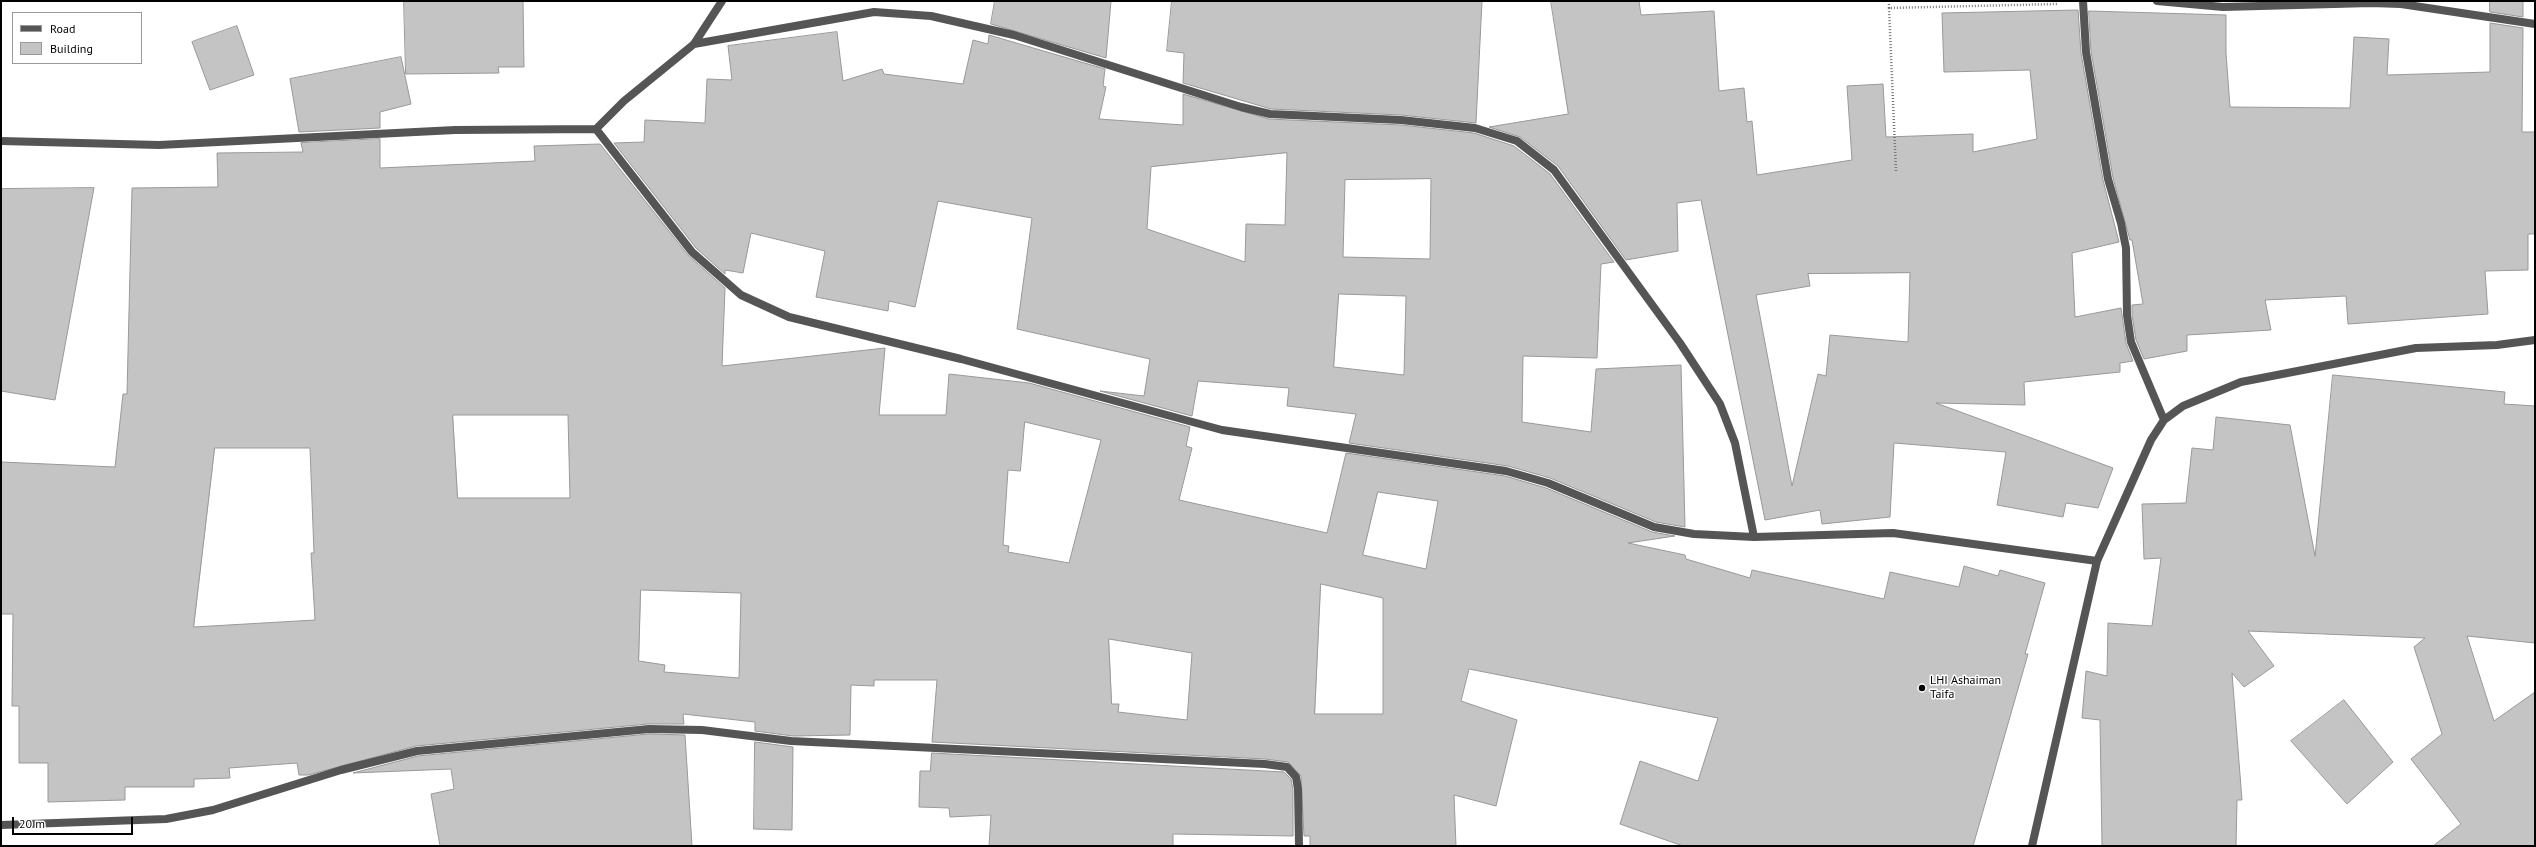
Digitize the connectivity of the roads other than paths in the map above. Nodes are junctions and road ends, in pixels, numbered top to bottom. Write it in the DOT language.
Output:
graph roads {
  1 [pos="722,1"];
  2 [pos="2157,1"];
  3 [pos="2083,2"];
  4 [pos="2535,24"];
  5 [pos="694,44"];
  6 [pos="596,129"];
  7 [pos="1,141"];
  8 [pos="2535,340"];
  9 [pos="2164,420"];
  10 [pos="1754,537"];
  11 [pos="2097,562"];
  12 [pos="1,825"];
  13 [pos="1299,846"];
  14 [pos="2032,846"];
  1 -- 5 [label="street"];
  2 -- 4 [label="street"];
  3 -- 9 [label="street"];
  5 -- 6 [label="street"];
  5 -- 10 [label="street"];
  6 -- 7 [label="street"];
  6 -- 10 [label="street"];
  8 -- 9 [label="street"];
  9 -- 11 [label="street"];
  10 -- 11 [label="street"];
  11 -- 14 [label="street"];
  12 -- 13 [label="street"];
}
